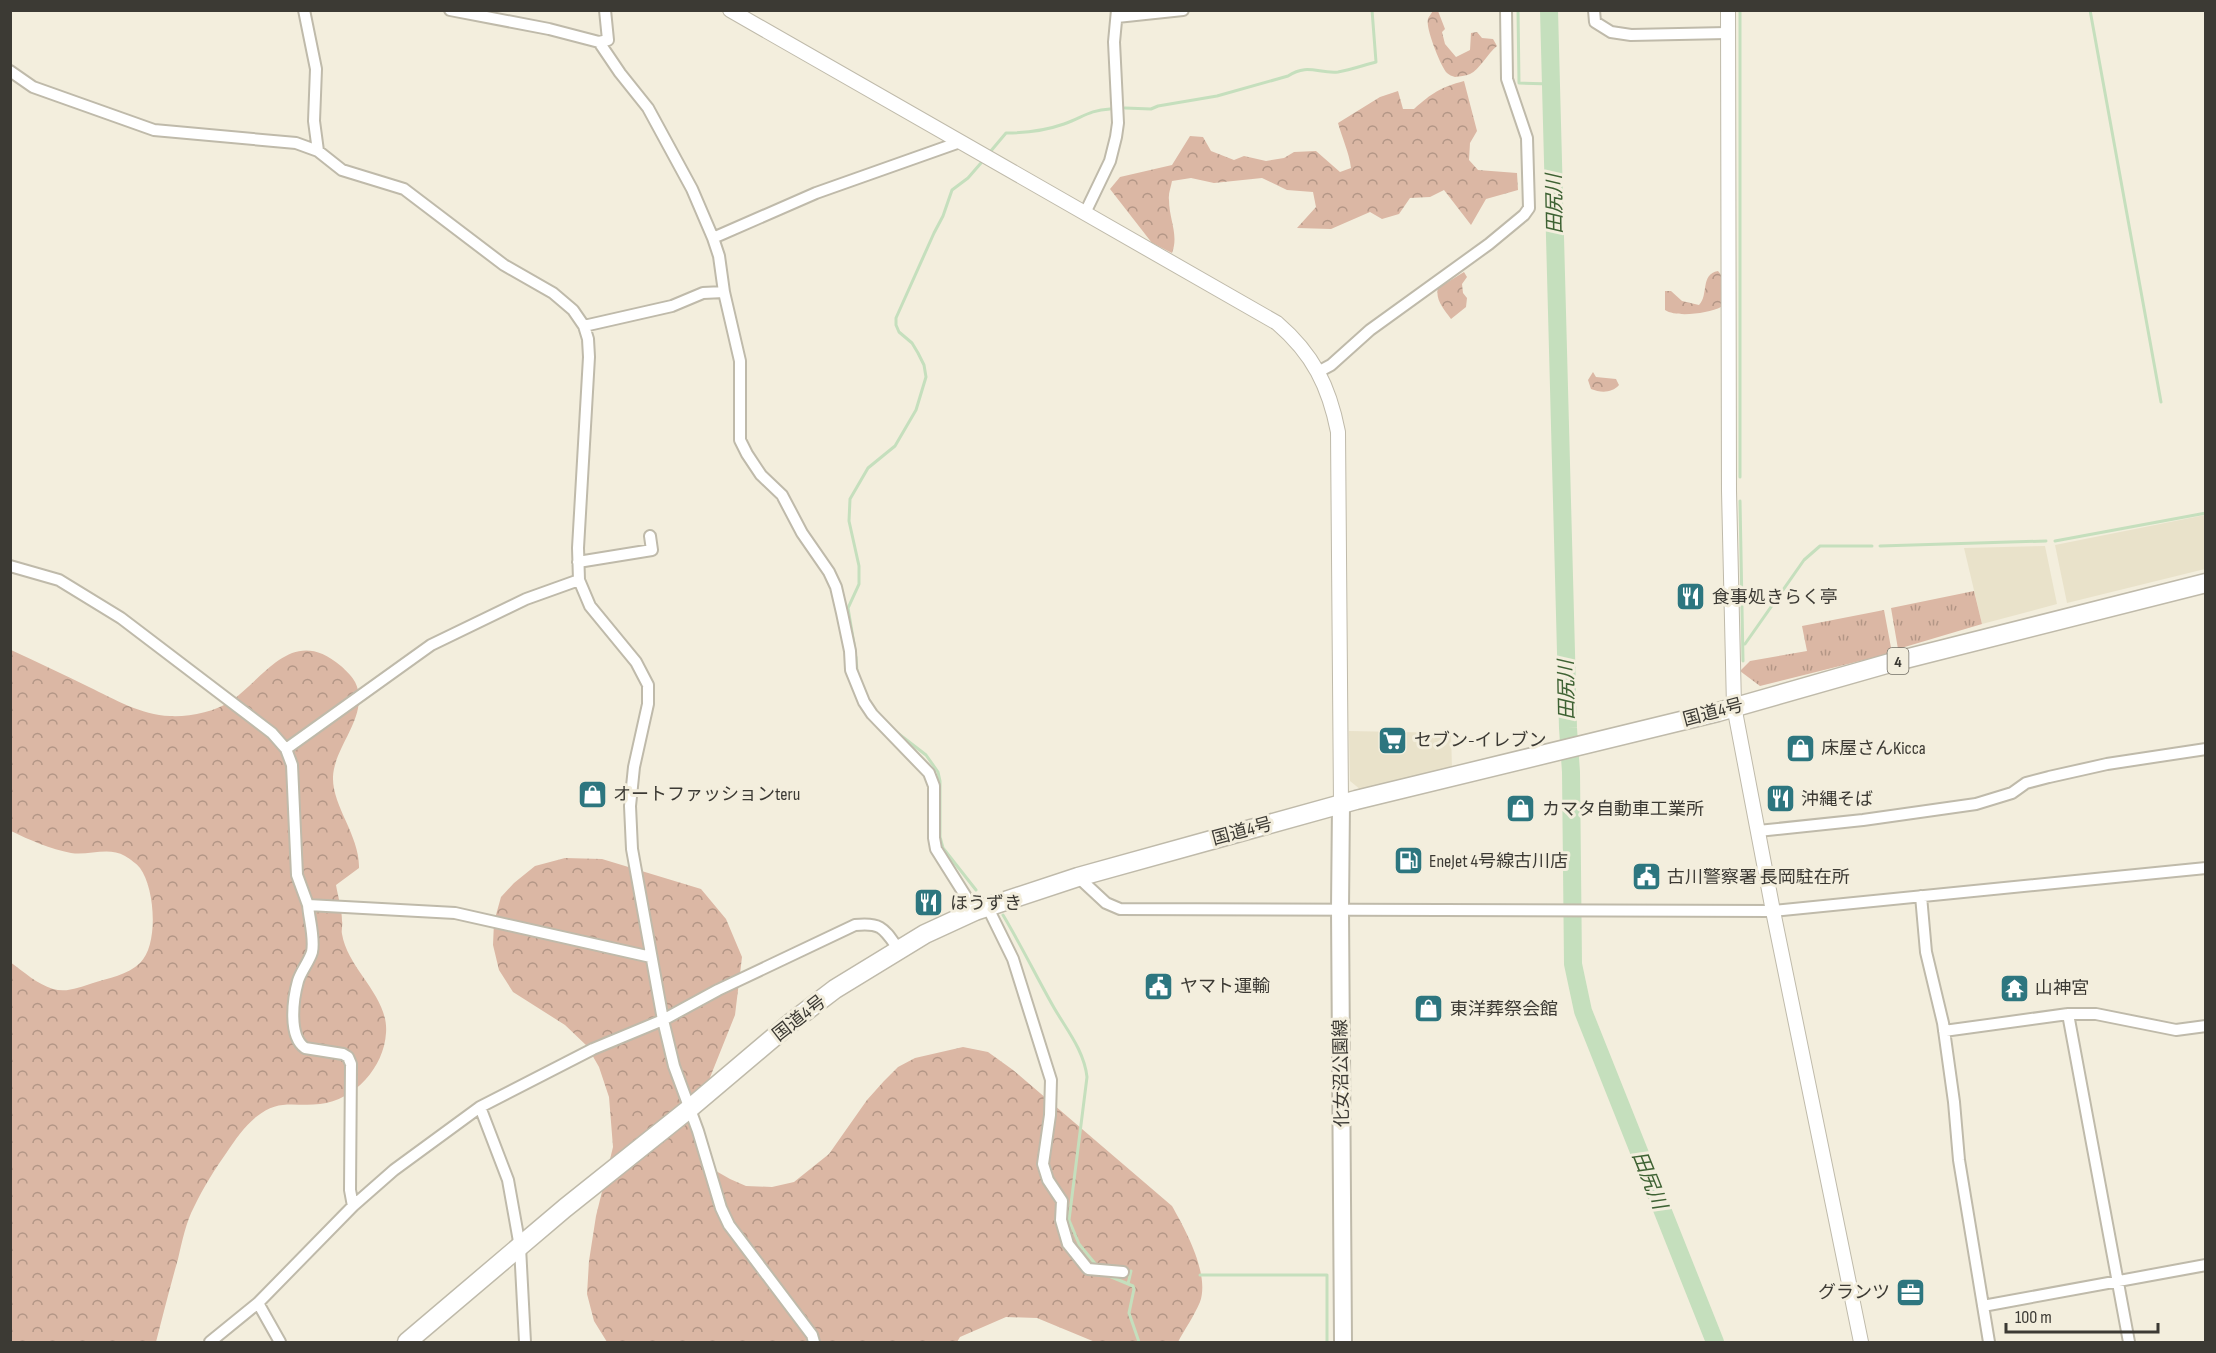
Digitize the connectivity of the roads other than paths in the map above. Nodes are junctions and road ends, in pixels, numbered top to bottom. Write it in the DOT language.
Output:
graph roads {
  1 [pos="304,10"];
  2 [pos="450,10"];
  3 [pos="605,10"];
  4 [pos="729,10"];
  5 [pos="1184,10"];
  6 [pos="1506,10"];
  7 [pos="1594,10"];
  8 [pos="1728,10"];
  9 [pos="1117,14"];
  10 [pos="1727,33"];
  11 [pos="599,42"];
  12 [pos="10,71"];
  13 [pos="960,142"];
  14 [pos="318,151"];
  15 [pos="1084,213"];
  16 [pos="713,238"];
  17 [pos="724,292"];
  18 [pos="584,326"];
  19 [pos="1318,372"];
  20 [pos="650,536"];
  21 [pos="578,562"];
  22 [pos="10,566"];
  23 [pos="579,580"];
  24 [pos="2205,583"];
  25 [pos="1734,706"];
  26 [pos="286,749"];
  27 [pos="2205,749"];
  28 [pos="1341,804"];
  29 [pos="1758,831"];
  30 [pos="2205,868"];
  31 [pos="1078,877"];
  32 [pos="1921,897"];
  33 [pos="308,905"];
  34 [pos="981,908"];
  35 [pos="1340,909"];
  36 [pos="1773,911"];
  37 [pos="899,950"];
  38 [pos="651,957"];
  39 [pos="2068,1014"];
  40 [pos="663,1020"];
  41 [pos="2205,1026"];
  42 [pos="1944,1031"];
  43 [pos="480,1107"];
  44 [pos="690,1108"];
  45 [pos="354,1206"];
  46 [pos="520,1247"];
  47 [pos="2205,1265"];
  48 [pos="1123,1272"];
  49 [pos="2118,1281"];
  50 [pos="258,1303"];
  51 [pos="1983,1306"];
  52 [pos="210,1342"];
  53 [pos="280,1342"];
  54 [pos="407,1342"];
  55 [pos="525,1342"];
  56 [pos="814,1342"];
  57 [pos="1343,1342"];
  58 [pos="1862,1342"];
  59 [pos="1989,1342"];
  60 [pos="2129,1342"];
  1 -- 14 [label="street"];
  2 -- 11 [label="street"];
  3 -- 11 [label="street"];
  4 -- 13 [label="street"];
  5 -- 9 [label="street"];
  6 -- 19 [label="street"];
  7 -- 10 [label="street"];
  8 -- 10 [label="street"];
  9 -- 15 [label="street"];
  10 -- 25 [label="street"];
  11 -- 16 [label="street"];
  12 -- 14 [label="street"];
  13 -- 15 [label="street"];
  13 -- 16 [label="street"];
  14 -- 18 [label="street"];
  15 -- 19 [label="street"];
  16 -- 17 [label="street"];
  17 -- 18 [label="street"];
  17 -- 34 [label="street"];
  18 -- 21 [label="street"];
  19 -- 28 [label="street"];
  20 -- 21 [label="street"];
  21 -- 23 [label="street"];
  22 -- 26 [label="street"];
  23 -- 26 [label="street"];
  23 -- 38 [label="street"];
  24 -- 25 [label="highway, 国道4号 / 4"];
  25 -- 28 [label="highway, 国道4号 / 4"];
  25 -- 29 [label="street"];
  26 -- 33 [label="street"];
  27 -- 29 [label="street"];
  28 -- 31 [label="highway, 国道4号 / 4"];
  28 -- 35 [label="main road, 化女沼公園線"];
  29 -- 36 [label="street"];
  30 -- 32 [label="street"];
  31 -- 34 [label="highway, 国道4号 / 4"];
  31 -- 35 [label="street"];
  32 -- 36 [label="street"];
  32 -- 42 [label="street"];
  33 -- 38 [label="street"];
  33 -- 45 [label="street"];
  34 -- 37 [label="highway, 国道4号 / 4"];
  34 -- 48 [label="street"];
  35 -- 36 [label="street"];
  35 -- 57 [label="main road, 化女沼公園線"];
  36 -- 58 [label="street"];
  37 -- 40 [label="street"];
  37 -- 44 [label="highway, 国道4号 / 4"];
  38 -- 40 [label="street"];
  39 -- 41 [label="street"];
  39 -- 42 [label="street"];
  39 -- 49 [label="street"];
  40 -- 43 [label="street"];
  40 -- 44 [label="street"];
  42 -- 51 [label="street"];
  43 -- 45 [label="street"];
  43 -- 46 [label="street"];
  44 -- 46 [label="highway, 国道4号 / 4"];
  44 -- 56 [label="street"];
  45 -- 50 [label="street"];
  46 -- 54 [label="highway, 国道4号 / 4"];
  46 -- 55 [label="street"];
  47 -- 49 [label="street"];
  49 -- 51 [label="street"];
  49 -- 60 [label="street"];
  50 -- 52 [label="street"];
  50 -- 53 [label="street"];
  51 -- 59 [label="street"];
}
